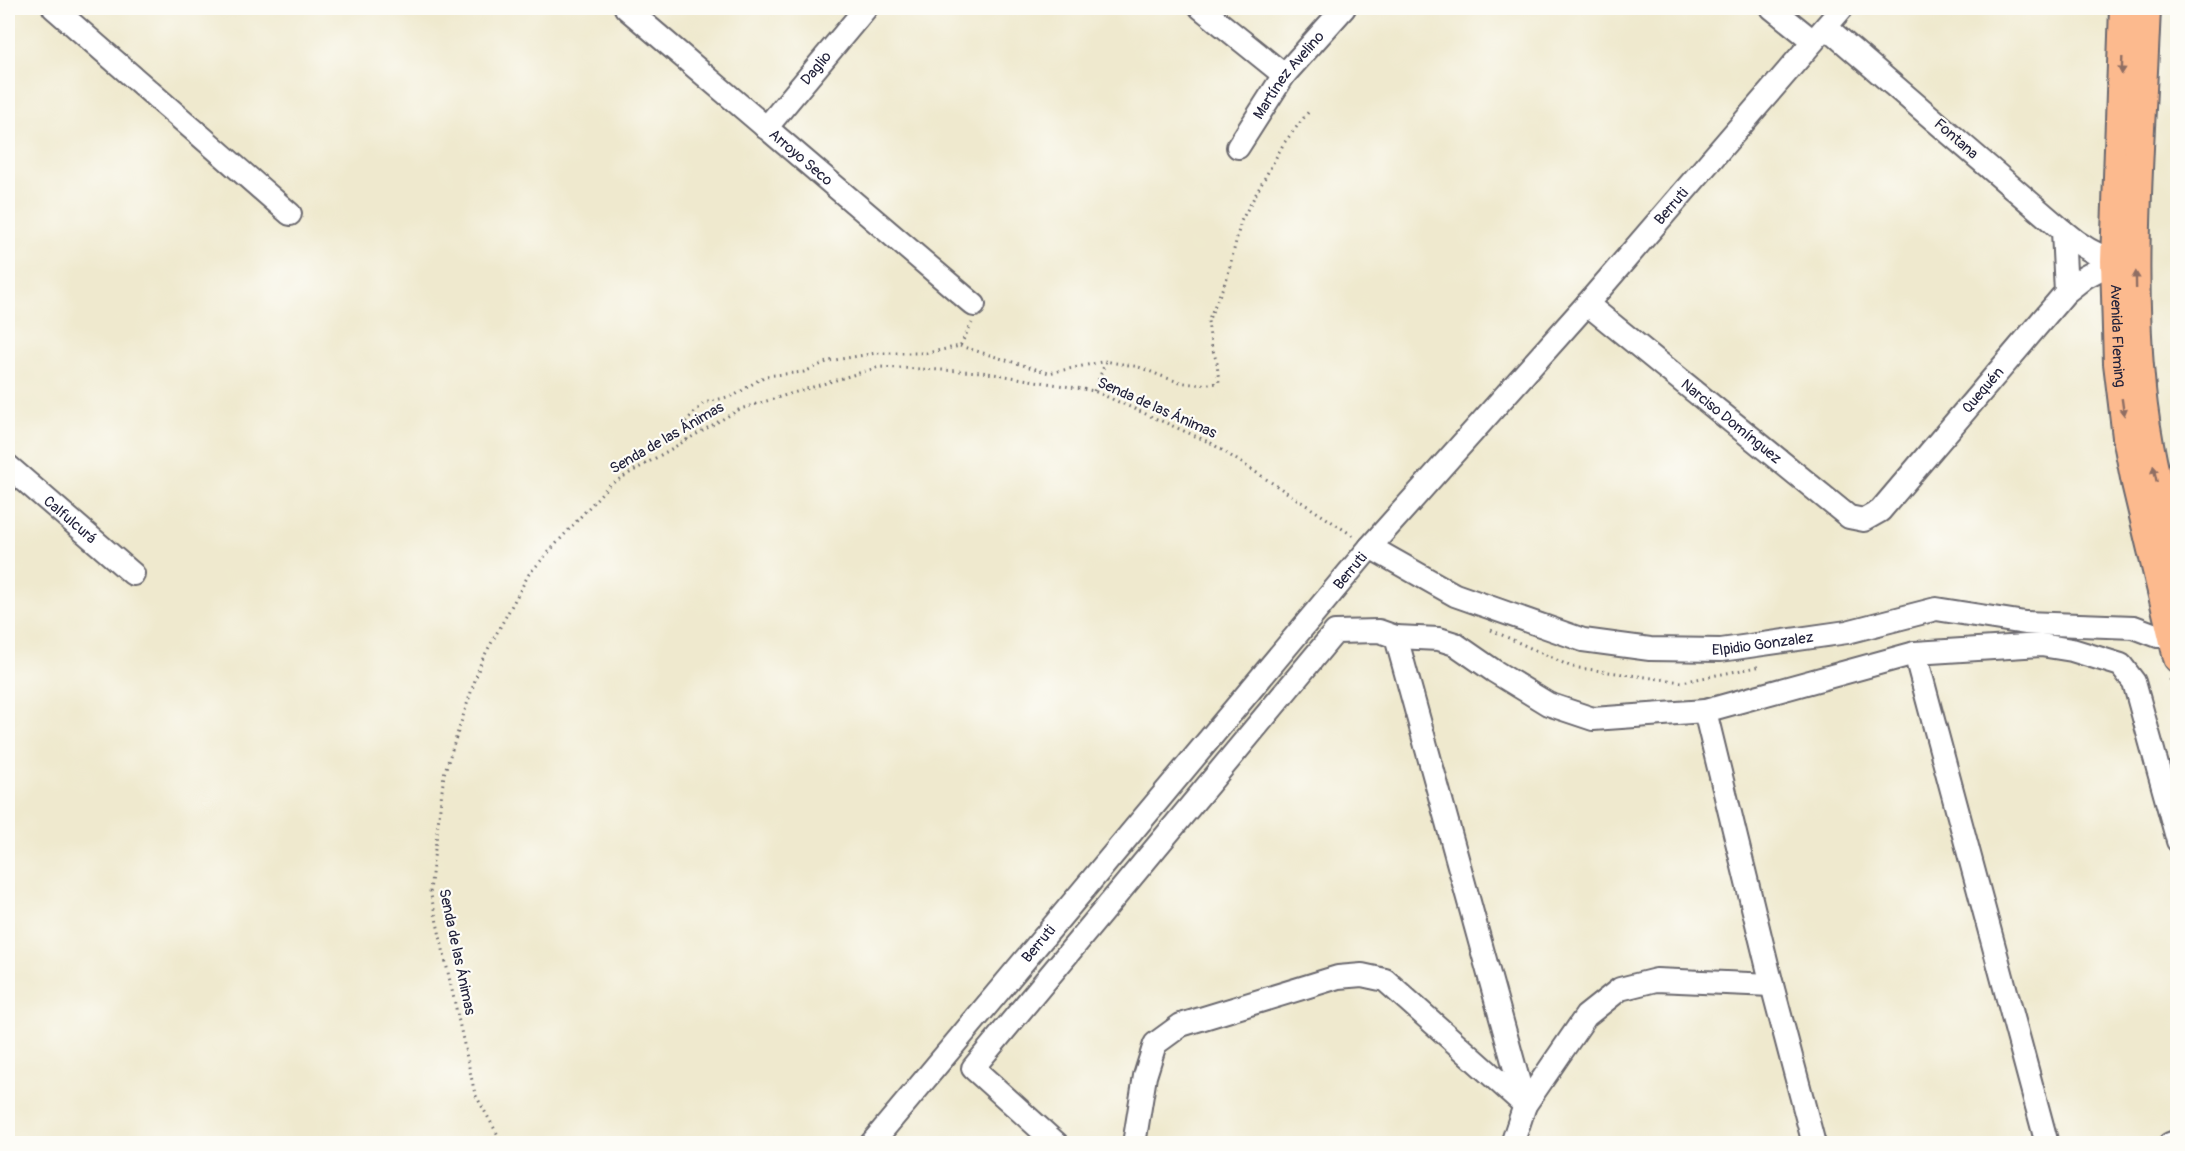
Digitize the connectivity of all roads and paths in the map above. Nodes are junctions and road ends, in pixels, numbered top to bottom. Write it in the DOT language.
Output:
graph roads {
  1 [pos="54,8"];
  2 [pos="626,8"];
  3 [pos="866,8"];
  4 [pos="1201,8"];
  5 [pos="1344,8"];
  6 [pos="1772,8"];
  7 [pos="1842,8"];
  8 [pos="2124,8"];
  9 [pos="2146,8"];
  10 [pos="1819,34"];
  11 [pos="1284,75"];
  12 [pos="1310,110"];
  13 [pos="766,128"];
  14 [pos="1238,147"];
  15 [pos="290,214"];
  16 [pos="2063,231"];
  17 [pos="2115,261"];
  18 [pos="2066,292"];
  19 [pos="1587,304"];
  20 [pos="974,305"];
  21 [pos="960,346"];
  22 [pos="1106,361"];
  23 [pos="1094,391"];
  24 [pos="687,440"];
  25 [pos="8,466"];
  26 [pos="1880,511"];
  27 [pos="1370,547"];
  28 [pos="2178,572"];
  29 [pos="133,574"];
  30 [pos="1396,637"];
  31 [pos="2174,645"];
  32 [pos="1915,653"];
  33 [pos="1705,711"];
  34 [pos="2178,841"];
  35 [pos="1772,985"];
  36 [pos="1525,1105"];
  37 [pos="2178,1141"];
  38 [pos="503,1143"];
  39 [pos="871,1143"];
  40 [pos="1057,1143"];
  41 [pos="1134,1143"];
  42 [pos="1512,1143"];
  43 [pos="1814,1143"];
  44 [pos="2048,1143"];
  45 [pos="2170,1143"];
  1 -- 15 [label="street"];
  2 -- 13 [label="street, Arroyo Seco"];
  3 -- 13 [label="street, Daglio"];
  4 -- 11 [label="street"];
  5 -- 11 [label="street, Martínez Avelino"];
  6 -- 10 [label="street, Fontana"];
  7 -- 10 [label="street, Berruti"];
  8 -- 17 [label="main road, Avenida Fleming, one-way"];
  28 -- 9 [label="main road, Avenida Fleming, one-way"];
  10 -- 16 [label="street, Fontana"];
  10 -- 19 [label="street, Berruti"];
  11 -- 14 [label="street, Martínez Avelino"];
  12 -- 22 [label="path"];
  13 -- 20 [label="street, Arroyo Seco"];
  16 -- 17 [label="street, Fontana"];
  16 -- 18 [label="street"];
  17 -- 18 [label="street, Quequén"];
  17 -- 31 [label="main road, Avenida Fleming, one-way"];
  18 -- 26 [label="street, Quequén"];
  19 -- 26 [label="street, Narciso Domínguez"];
  19 -- 27 [label="street, Berruti"];
  20 -- 21 [label="path"];
  21 -- 22 [label="path"];
  21 -- 24 [label="path"];
  22 -- 23 [label="path"];
  23 -- 24 [label="path, Senda de las Ánimas"];
  23 -- 27 [label="path, Senda de las Ánimas"];
  24 -- 38 [label="path, Senda de las Ánimas"];
  25 -- 29 [label="street, Calfulcurá"];
  27 -- 31 [label="street, Elpidio Gonzalez"];
  27 -- 39 [label="street, Berruti"];
  30 -- 33 [label="street"];
  30 -- 36 [label="street"];
  30 -- 40 [label="street"];
  32 -- 33 [label="street"];
  32 -- 34 [label="street"];
  32 -- 44 [label="street"];
  33 -- 35 [label="street"];
  35 -- 36 [label="street"];
  35 -- 43 [label="street"];
  36 -- 41 [label="street"];
  36 -- 42 [label="street"];
  37 -- 45 [label="street"];
}
